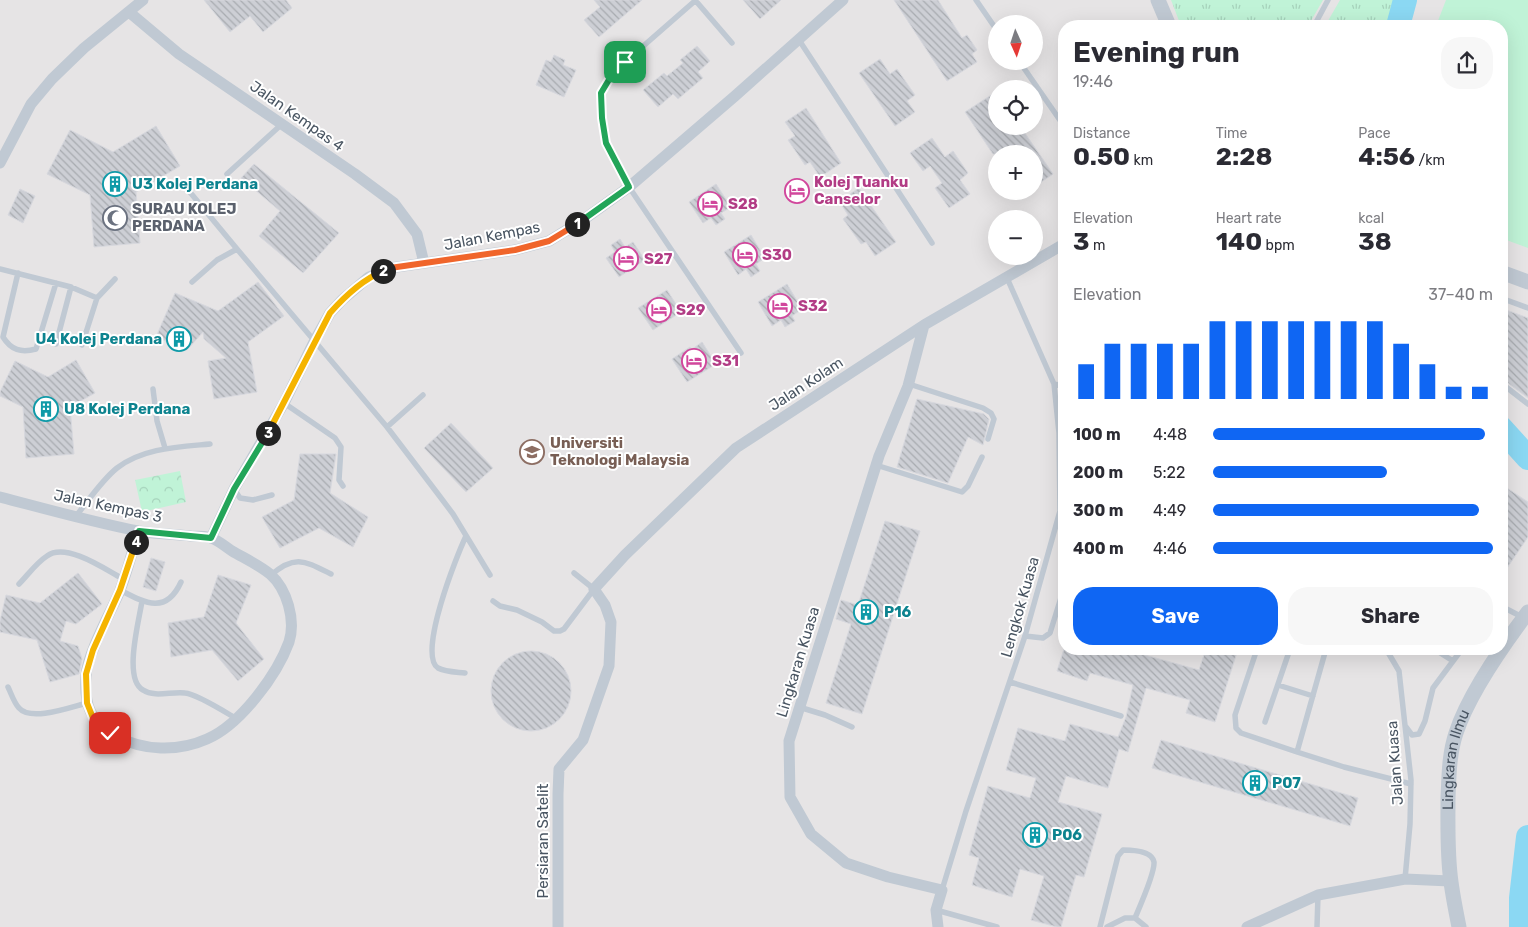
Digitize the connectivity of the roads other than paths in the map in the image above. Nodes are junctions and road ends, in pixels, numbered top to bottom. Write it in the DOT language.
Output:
graph roads {
  1 [pos="143,0"];
  2 [pos="696,0"];
  3 [pos="843,0"];
  4 [pos="976,0"];
  5 [pos="1158,0"];
  6 [pos="1328,0"];
  7 [pos="129,12"];
  8 [pos="988,17"];
  9 [pos="1166,20"];
  10 [pos="1317,20"];
  11 [pos="798,40"];
  12 [pos="732,43"];
  13 [pos="1025,70"];
  14 [pos="1058,117"];
  15 [pos="282,124"];
  16 [pos="0,163"];
  17 [pos="227,174"];
  18 [pos="629,187"];
  19 [pos="189,191"];
  20 [pos="932,243"];
  21 [pos="1058,248"];
  22 [pos="237,249"];
  23 [pos="424,263"];
  24 [pos="0,269"];
  25 [pos="18,273"];
  26 [pos="1508,275"];
  27 [pos="1007,278"];
  28 [pos="115,279"];
  29 [pos="192,282"];
  30 [pos="1528,282"];
  31 [pos="56,283"];
  32 [pos="71,287"];
  33 [pos="97,298"];
  34 [pos="1508,301"];
  35 [pos="1528,308"];
  36 [pos="924,325"];
  37 [pos="314,342"];
  38 [pos="56,344"];
  39 [pos="82,345"];
  40 [pos="741,353"];
  41 [pos="909,384"];
  42 [pos="1054,384"];
  43 [pos="1058,385"];
  44 [pos="1508,388"];
  45 [pos="152,389"];
  46 [pos="423,395"];
  47 [pos="284,403"];
  48 [pos="1528,404"];
  49 [pos="1058,423"];
  50 [pos="387,428"];
  51 [pos="988,439"];
  52 [pos="210,444"];
  53 [pos="165,448"];
  54 [pos="982,457"];
  55 [pos="876,464"];
  56 [pos="343,486"];
  57 [pos="234,489"];
  58 [pos="272,495"];
  59 [pos="0,497"];
  60 [pos="76,516"];
  61 [pos="1058,526"];
  62 [pos="139,531"];
  63 [pos="466,536"];
  64 [pos="211,538"];
  65 [pos="574,573"];
  66 [pos="331,574"];
  67 [pos="271,575"];
  68 [pos="490,575"];
  69 [pos="181,582"];
  70 [pos="19,584"];
  71 [pos="121,584"];
  72 [pos="594,589"];
  73 [pos="142,601"];
  74 [pos="493,601"];
  75 [pos="1058,607"];
  76 [pos="1508,609"];
  77 [pos="1526,615"];
  78 [pos="1025,636"];
  79 [pos="1508,641"];
  80 [pos="1255,655"];
  81 [pos="1288,655"];
  82 [pos="1324,655"];
  83 [pos="1390,655"];
  84 [pos="1444,655"];
  85 [pos="1458,655"];
  86 [pos="1499,655"];
  87 [pos="1453,661"];
  88 [pos="465,673"];
  89 [pos="1010,682"];
  90 [pos="1278,684"];
  91 [pos="8,687"];
  92 [pos="1313,696"];
  93 [pos="87,703"];
  94 [pos="799,707"];
  95 [pos="1121,716"];
  96 [pos="237,719"];
  97 [pos="1266,722"];
  98 [pos="1405,726"];
  99 [pos="852,727"];
  100 [pos="1297,752"];
  101 [pos="1411,784"];
  102 [pos="1405,879"];
  103 [pos="1450,881"];
  104 [pos="942,890"];
  105 [pos="1318,896"];
  106 [pos="936,910"];
  107 [pos="1135,918"];
  108 [pos="558,927"];
  109 [pos="938,927"];
  110 [pos="997,927"];
  111 [pos="1100,927"];
  112 [pos="1108,927"];
  113 [pos="1146,927"];
  114 [pos="1247,927"];
  115 [pos="1317,927"];
  116 [pos="1459,927"];
  1 -- 7 [label="street"];
  2 -- 12 [label="lane"];
  2 -- 18 [label="lane"];
  3 -- 11 [label="street, Jalan Kempas"];
  4 -- 8 [label="lane"];
  5 -- 9 [label="street"];
  6 -- 10 [label="lane"];
  7 -- 15 [label="street, Jalan Kempas 4"];
  7 -- 16 [label="street"];
  11 -- 18 [label="street, Jalan Kempas"];
  11 -- 20 [label="lane"];
  13 -- 14 [label="lane"];
  15 -- 17 [label="lane"];
  15 -- 23 [label="street, Jalan Kempas 4"];
  18 -- 23 [label="street, Jalan Kempas"];
  18 -- 40 [label="lane"];
  19 -- 22 [label="lane"];
  21 -- 27 [label="street, Jalan Kolam"];
  22 -- 29 [label="lane"];
  22 -- 37 [label="lane"];
  23 -- 37 [label="street, Jalan Kempas"];
  24 -- 25 [label="lane"];
  25 -- 31 [label="lane"];
  25 -- 31 [label="lane"];
  26 -- 30 [label="street"];
  27 -- 36 [label="street, Jalan Kolam"];
  27 -- 42 [label="lane, Lengkok Kuasa"];
  28 -- 33 [label="lane"];
  31 -- 32 [label="lane"];
  32 -- 33 [label="lane"];
  32 -- 38 [label="lane"];
  33 -- 39 [label="lane"];
  34 -- 35 [label="lane"];
  36 -- 41 [label="street, Lingkaran Kuasa"];
  36 -- 72 [label="street, Jalan Kolam"];
  37 -- 47 [label="street, Jalan Kempas"];
  37 -- 50 [label="lane"];
  41 -- 51 [label="lane"];
  41 -- 55 [label="street, Lingkaran Kuasa"];
  42 -- 43 [label="lane"];
  42 -- 49 [label="lane, Lengkok Kuasa"];
  44 -- 48 [label="lane"];
  45 -- 53 [label="lane"];
  46 -- 50 [label="lane"];
  47 -- 56 [label="lane"];
  47 -- 57 [label="street, Jalan Kempas"];
  50 -- 63 [label="lane"];
  52 -- 53 [label="lane"];
  53 -- 60 [label="lane"];
  54 -- 55 [label="lane"];
  55 -- 94 [label="street, Lingkaran Kuasa"];
  57 -- 58 [label="lane"];
  57 -- 64 [label="street, Jalan Kempas"];
  59 -- 60 [label="street, Jalan Kempas 3"];
  60 -- 62 [label="street, Jalan Kempas 3"];
  61 -- 78 [label="lane, Lengkok Kuasa"];
  62 -- 64 [label="street, Jalan Kempas 3"];
  62 -- 71 [label="street"];
  63 -- 68 [label="lane"];
  63 -- 88 [label="lane"];
  64 -- 67 [label="street"];
  65 -- 72 [label="lane, Persiaran Satelit"];
  66 -- 67 [label="lane"];
  67 -- 96 [label="street"];
  69 -- 73 [label="lane"];
  70 -- 71 [label="lane"];
  71 -- 73 [label="lane"];
  71 -- 93 [label="street"];
  72 -- 74 [label="lane"];
  72 -- 108 [label="street, Persiaran Satelit"];
  73 -- 96 [label="lane"];
  75 -- 78 [label="lane"];
  76 -- 77 [label="lane"];
  77 -- 79 [label="street, Lingkaran Ilmu"];
  78 -- 89 [label="lane, Lengkok Kuasa"];
  80 -- 100 [label="lane"];
  81 -- 90 [label="lane"];
  82 -- 92 [label="lane"];
  83 -- 98 [label="lane, Jalan Kuasa"];
  84 -- 87 [label="lane"];
  85 -- 87 [label="lane"];
  86 -- 103 [label="street, Lingkaran Ilmu"];
  87 -- 98 [label="lane"];
  89 -- 95 [label="lane"];
  89 -- 104 [label="lane, Lengkok Kuasa"];
  90 -- 92 [label="lane"];
  90 -- 97 [label="lane"];
  91 -- 93 [label="lane"];
  92 -- 100 [label="lane"];
  93 -- 96 [label="street"];
  94 -- 99 [label="lane"];
  94 -- 104 [label="street, Lingkaran Kuasa"];
  98 -- 101 [label="lane, Jalan Kuasa"];
  100 -- 101 [label="lane"];
  101 -- 102 [label="lane, Jalan Kuasa"];
  102 -- 103 [label="street"];
  102 -- 105 [label="street"];
  103 -- 116 [label="street, Lingkaran Ilmu"];
  104 -- 106 [label="street"];
  105 -- 114 [label="street"];
  105 -- 115 [label="lane"];
  106 -- 109 [label="street"];
  106 -- 110 [label="lane"];
  107 -- 111 [label="lane"];
  107 -- 112 [label="lane"];
  107 -- 113 [label="lane"];
}
